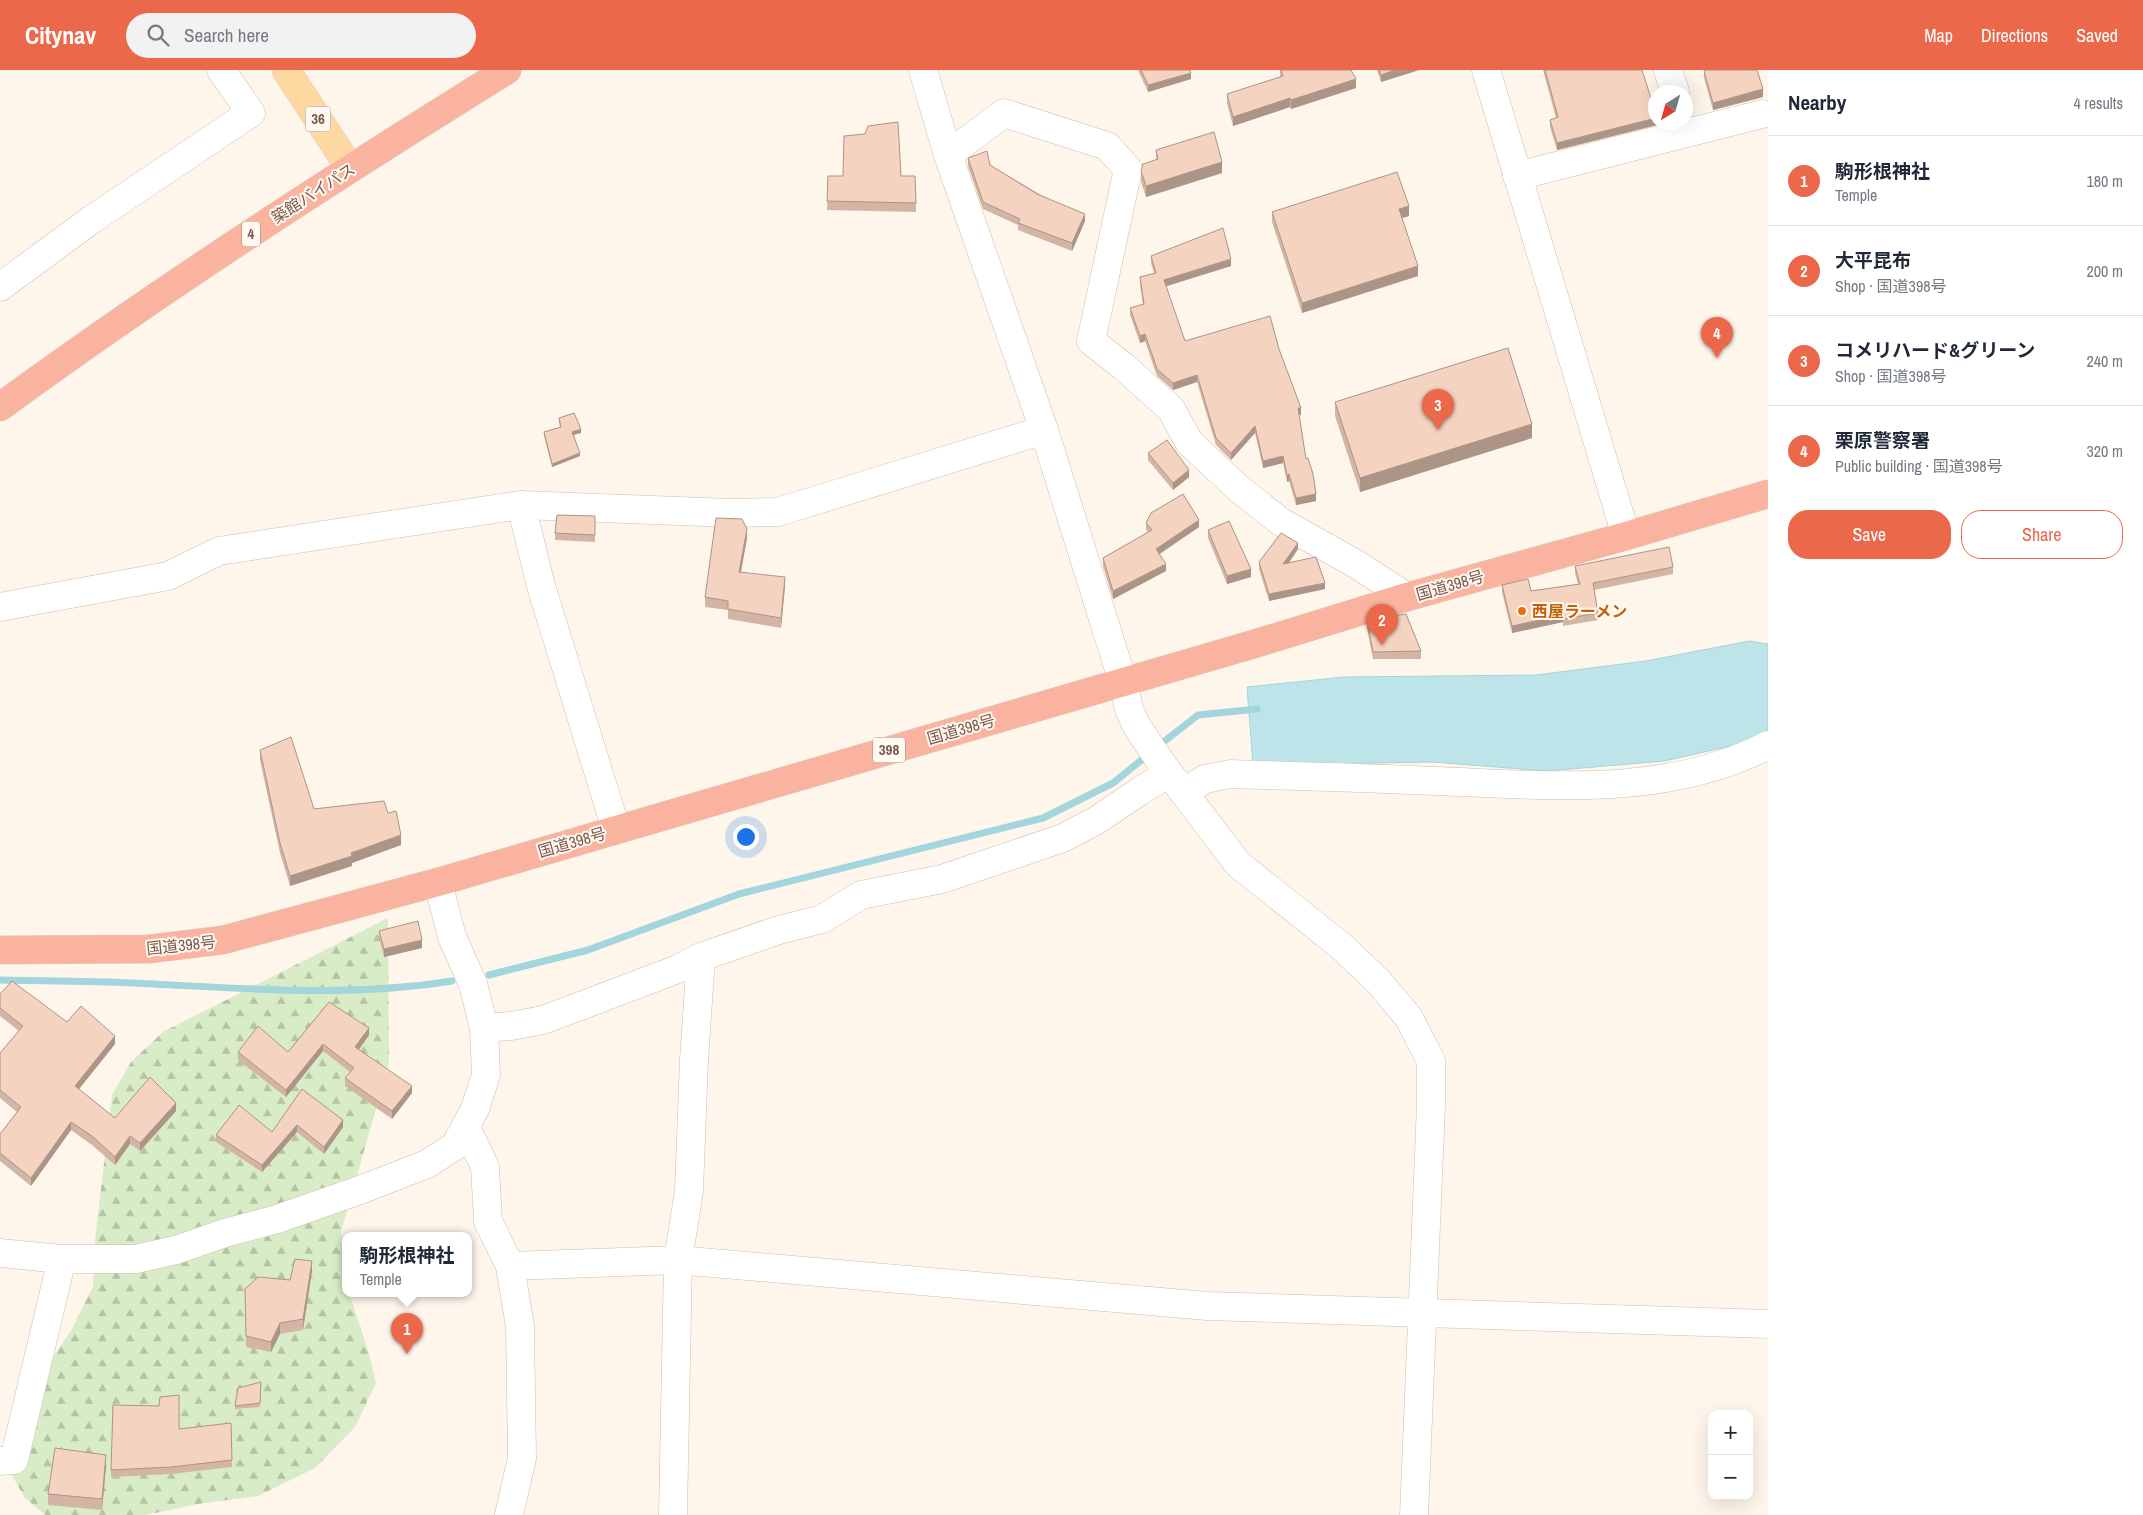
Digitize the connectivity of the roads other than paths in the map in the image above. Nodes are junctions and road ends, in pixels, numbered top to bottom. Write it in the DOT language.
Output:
graph roads {
  1 [pos="221,70"];
  2 [pos="286,70"];
  3 [pos="507,70"];
  4 [pos="923,70"];
  5 [pos="1486,70"];
  6 [pos="1668,70"];
  7 [pos="1673,85"];
  8 [pos="1762,114"];
  9 [pos="1693,126"];
  10 [pos="1676,130"];
  11 [pos="948,155"];
  12 [pos="350,168"];
  13 [pos="1518,176"];
  14 [pos="0,286"];
  15 [pos="0,407"];
  16 [pos="1044,430"];
  17 [pos="1768,494"];
  18 [pos="522,505"];
  19 [pos="1626,536"];
  20 [pos="1406,597"];
  21 [pos="0,607"];
  22 [pos="1123,682"];
  23 [pos="1768,745"];
  24 [pos="1172,776"];
  25 [pos="616,829"];
  26 [pos="438,882"];
  27 [pos="0,950"];
  28 [pos="701,957"];
  29 [pos="484,1028"];
  30 [pos="466,1127"];
  31 [pos="0,1253"];
  32 [pos="62,1259"];
  33 [pos="678,1260"];
  34 [pos="510,1266"];
  35 [pos="1422,1312"];
  36 [pos="1768,1324"];
  37 [pos="0,1461"];
  38 [pos="509,1515"];
  39 [pos="674,1515"];
  40 [pos="1414,1515"];
  1 -- 14 [label="street"];
  2 -- 12 [label="main road, 36"];
  3 -- 12 [label="highway, 築館バイパス / 4"];
  4 -- 11 [label="street"];
  5 -- 13 [label="street"];
  6 -- 7 [label="street"];
  8 -- 9 [label="street"];
  10 -- 13 [label="street"];
  11 -- 16 [label="street"];
  11 -- 20 [label="street"];
  12 -- 15 [label="highway, 築館バイパス / 4"];
  13 -- 19 [label="street"];
  16 -- 18 [label="street"];
  16 -- 22 [label="street"];
  17 -- 19 [label="highway, 国道398号 / 398"];
  18 -- 21 [label="street"];
  18 -- 25 [label="street"];
  19 -- 20 [label="highway, 国道398号 / 398"];
  20 -- 22 [label="highway, 国道398号 / 398"];
  22 -- 24 [label="street"];
  22 -- 25 [label="highway, 国道398号 / 398"];
  23 -- 24 [label="street"];
  24 -- 28 [label="street"];
  24 -- 35 [label="street"];
  25 -- 26 [label="highway, 国道398号 / 398"];
  26 -- 27 [label="highway, 国道398号 / 398"];
  26 -- 29 [label="street"];
  28 -- 29 [label="street"];
  28 -- 33 [label="street"];
  29 -- 30 [label="street"];
  30 -- 32 [label="street"];
  30 -- 34 [label="street"];
  31 -- 32 [label="street"];
  32 -- 37 [label="street"];
  33 -- 34 [label="street"];
  33 -- 35 [label="street"];
  33 -- 39 [label="street"];
  34 -- 38 [label="street"];
  35 -- 36 [label="street"];
  35 -- 40 [label="street"];
}
